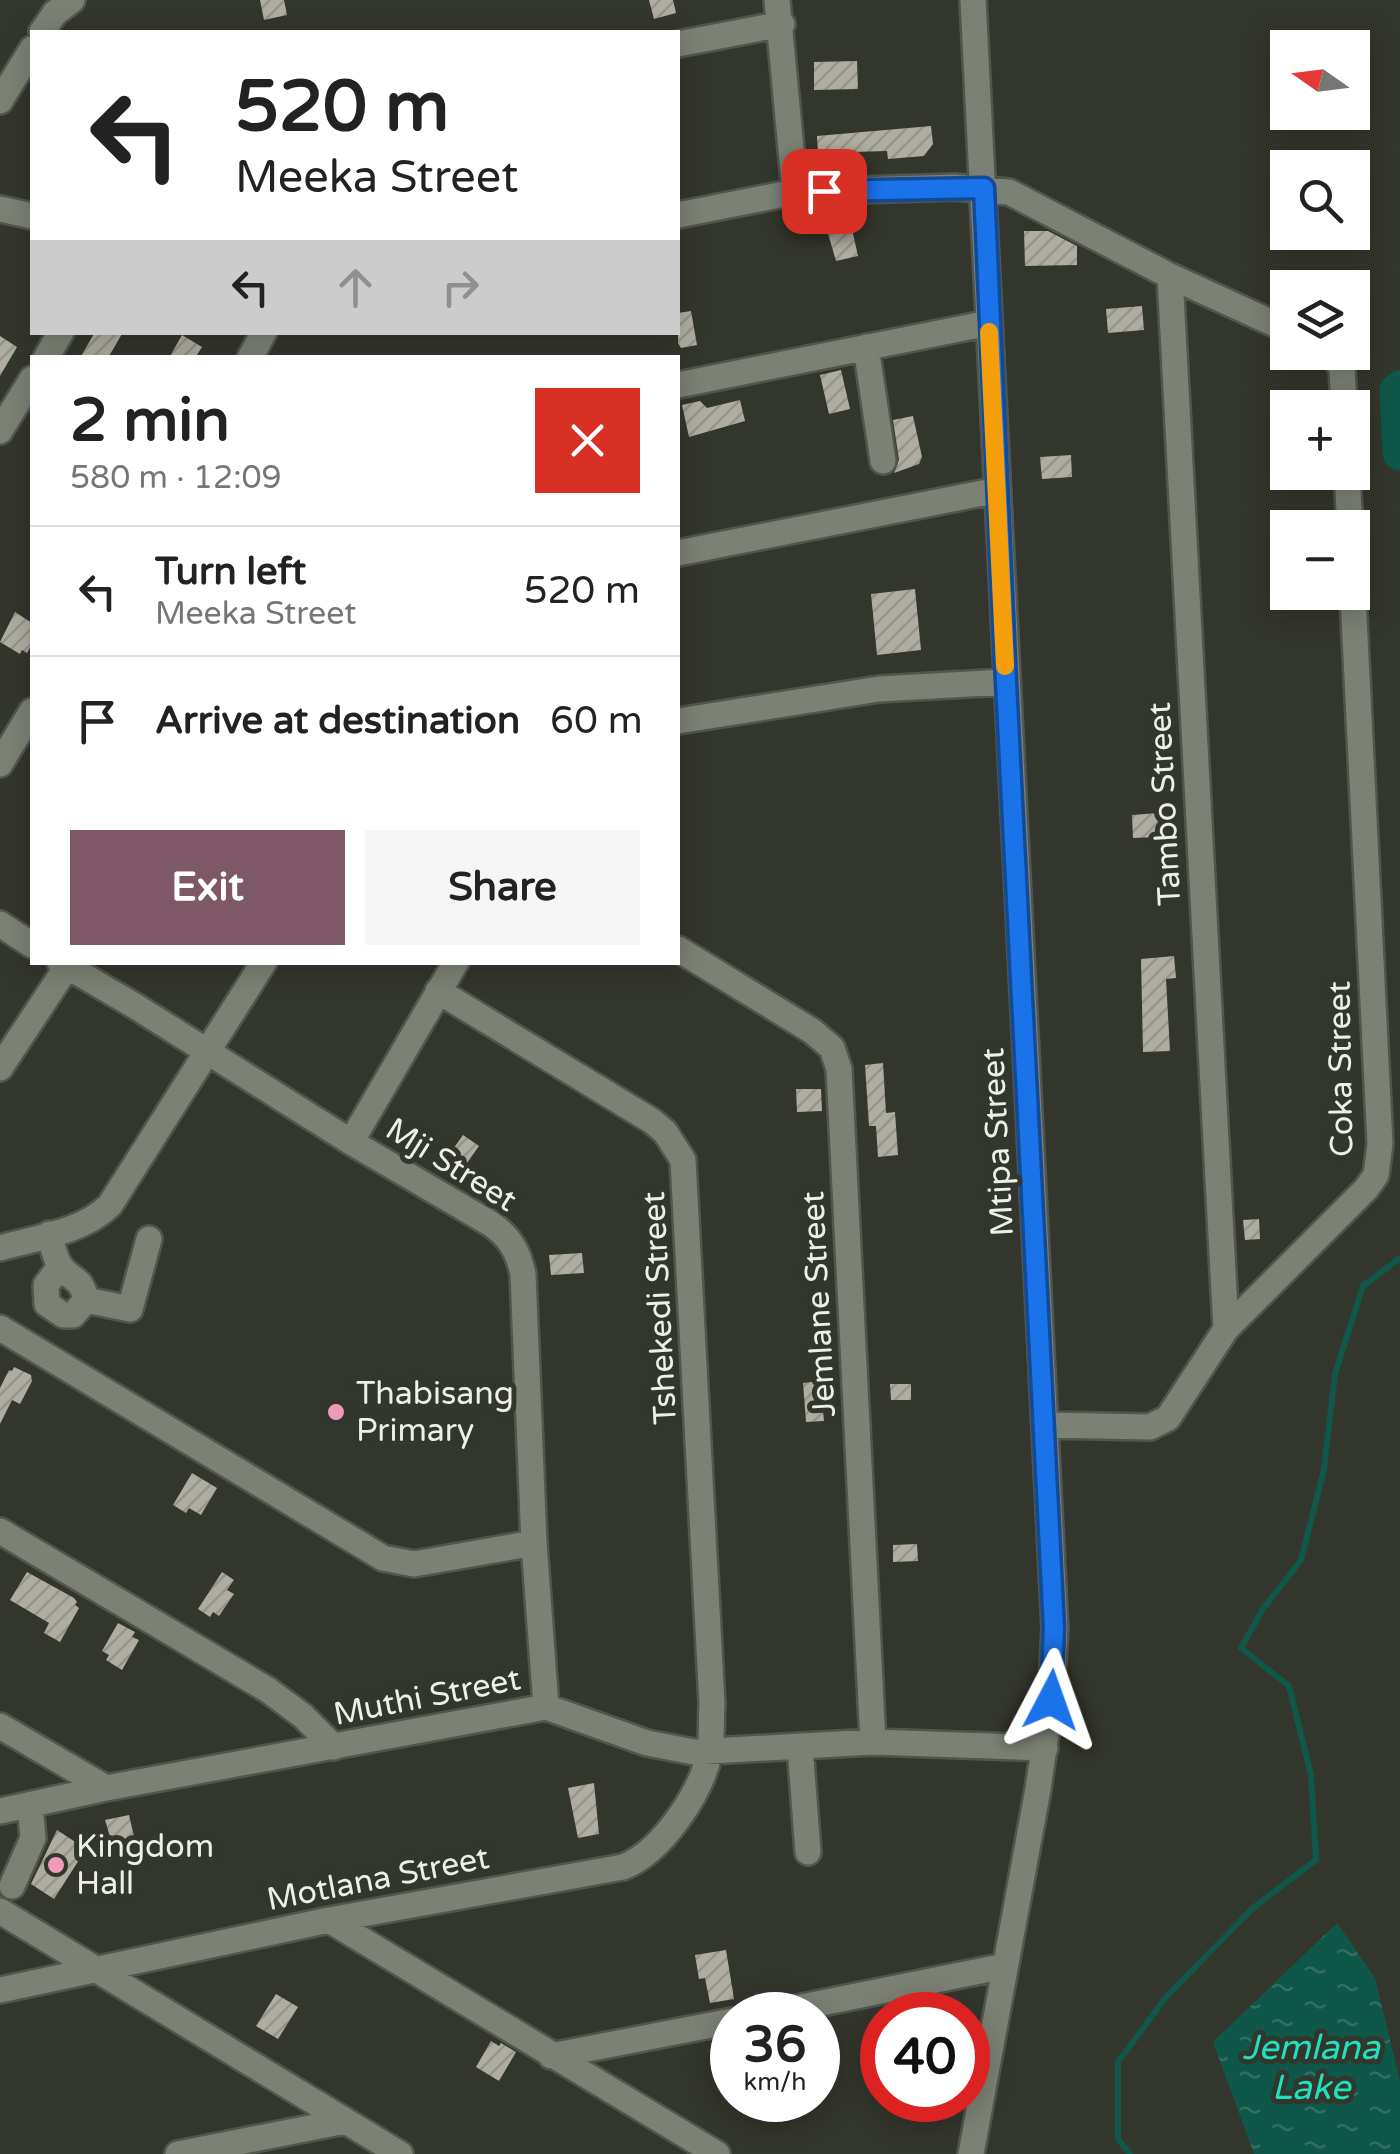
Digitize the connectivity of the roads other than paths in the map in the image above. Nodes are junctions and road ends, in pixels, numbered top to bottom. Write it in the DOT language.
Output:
graph roads {
  1 [pos="72,0"];
  2 [pos="973,0"];
  3 [pos="779,12"];
  4 [pos="43,30"];
  5 [pos="680,43"];
  6 [pos="30,51"];
  7 [pos="0,101"];
  8 [pos="984,188"];
  9 [pos="794,192"];
  10 [pos="0,210"];
  11 [pos="30,216"];
  12 [pos="680,216"];
  13 [pos="1170,276"];
  14 [pos="1270,322"];
  15 [pos="989,323"];
  16 [pos="866,347"];
  17 [pos="30,382"];
  18 [pos="680,385"];
  19 [pos="0,431"];
  20 [pos="883,460"];
  21 [pos="998,490"];
  22 [pos="680,553"];
  23 [pos="1354,610"];
  24 [pos="1006,682"];
  25 [pos="30,714"];
  26 [pos="680,722"];
  27 [pos="0,764"];
  28 [pos="0,924"];
  29 [pos="30,944"];
  30 [pos="680,950"];
  31 [pos="65,965"];
  32 [pos="68,965"];
  33 [pos="262,965"];
  34 [pos="454,965"];
  35 [pos="438,992"];
  36 [pos="207,1052"];
  37 [pos="0,1068"];
  38 [pos="351,1142"];
  39 [pos="49,1234"];
  40 [pos="149,1239"];
  41 [pos="0,1248"];
  42 [pos="60,1267"];
  43 [pos="86,1300"];
  44 [pos="0,1328"];
  45 [pos="1226,1330"];
  46 [pos="1045,1426"];
  47 [pos="0,1531"];
  48 [pos="534,1543"];
  49 [pos="546,1707"];
  50 [pos="0,1726"];
  51 [pos="872,1742"];
  52 [pos="800,1746"];
  53 [pos="334,1748"];
  54 [pos="1045,1748"];
  55 [pos="710,1752"];
  56 [pos="106,1788"];
  57 [pos="30,1805"];
  58 [pos="0,1812"];
  59 [pos="808,1852"];
  60 [pos="12,1886"];
  61 [pos="0,1911"];
  62 [pos="330,1920"];
  63 [pos="1005,1966"];
  64 [pos="100,1969"];
  65 [pos="0,1990"];
  66 [pos="840,1999"];
  67 [pos="710,2025"];
  68 [pos="552,2056"];
  69 [pos="344,2121"];
  70 [pos="178,2154"];
  71 [pos="400,2154"];
  72 [pos="717,2154"];
  73 [pos="971,2154"];
  1 -- 4 [label="street"];
  2 -- 8 [label="street, Mtipa Street"];
  3 -- 5 [label="street"];
  3 -- 9 [label="street"];
  6 -- 7 [label="street"];
  8 -- 9 [label="street"];
  8 -- 13 [label="street"];
  8 -- 15 [label="street, Mtipa Street"];
  9 -- 12 [label="street"];
  10 -- 11 [label="street"];
  13 -- 14 [label="street"];
  13 -- 45 [label="street, Tambo Street"];
  15 -- 16 [label="street"];
  15 -- 21 [label="street, Mtipa Street"];
  16 -- 18 [label="street"];
  16 -- 20 [label="street"];
  17 -- 19 [label="street"];
  21 -- 22 [label="street"];
  21 -- 24 [label="street, Mtipa Street"];
  23 -- 45 [label="street, Coka Street"];
  24 -- 26 [label="street"];
  24 -- 46 [label="street, Mtipa Street"];
  25 -- 27 [label="street"];
  28 -- 29 [label="street"];
  30 -- 51 [label="street, Jemlane Street"];
  31 -- 37 [label="street"];
  32 -- 36 [label="street, Mji Street"];
  33 -- 36 [label="street"];
  34 -- 35 [label="street"];
  35 -- 38 [label="street"];
  35 -- 55 [label="street, Tshekedi Street"];
  36 -- 38 [label="street, Mji Street"];
  36 -- 39 [label="street"];
  38 -- 48 [label="street, Mji Street"];
  39 -- 41 [label="street"];
  39 -- 42 [label="street"];
  40 -- 43 [label="street"];
  42 -- 43 [label="street"];
  42 -- 43 [label="street"];
  44 -- 48 [label="street"];
  45 -- 46 [label="street, Coka Street"];
  46 -- 54 [label="street, Mtipa Street"];
  47 -- 53 [label="street"];
  48 -- 49 [label="street, Mji Street"];
  49 -- 53 [label="street, Muthi Street"];
  49 -- 55 [label="street, Muthi Street"];
  50 -- 56 [label="street"];
  51 -- 52 [label="street, Muthi Street"];
  51 -- 54 [label="street, Muthi Street"];
  52 -- 55 [label="street, Muthi Street"];
  52 -- 59 [label="street"];
  53 -- 56 [label="street, Muthi Street"];
  54 -- 63 [label="street, Mtipa Street"];
  55 -- 62 [label="street, Motlana Street"];
  56 -- 57 [label="street, Muthi Street"];
  57 -- 58 [label="street, Muthi Street"];
  57 -- 60 [label="street"];
  61 -- 64 [label="street"];
  62 -- 64 [label="street, Motlana Street"];
  62 -- 68 [label="street"];
  63 -- 66 [label="street"];
  63 -- 73 [label="street, Mtipa Street"];
  64 -- 65 [label="street, Motlana Street"];
  64 -- 69 [label="street"];
  67 -- 68 [label="street"];
  68 -- 72 [label="street"];
  69 -- 70 [label="street"];
  69 -- 71 [label="street"];
}
